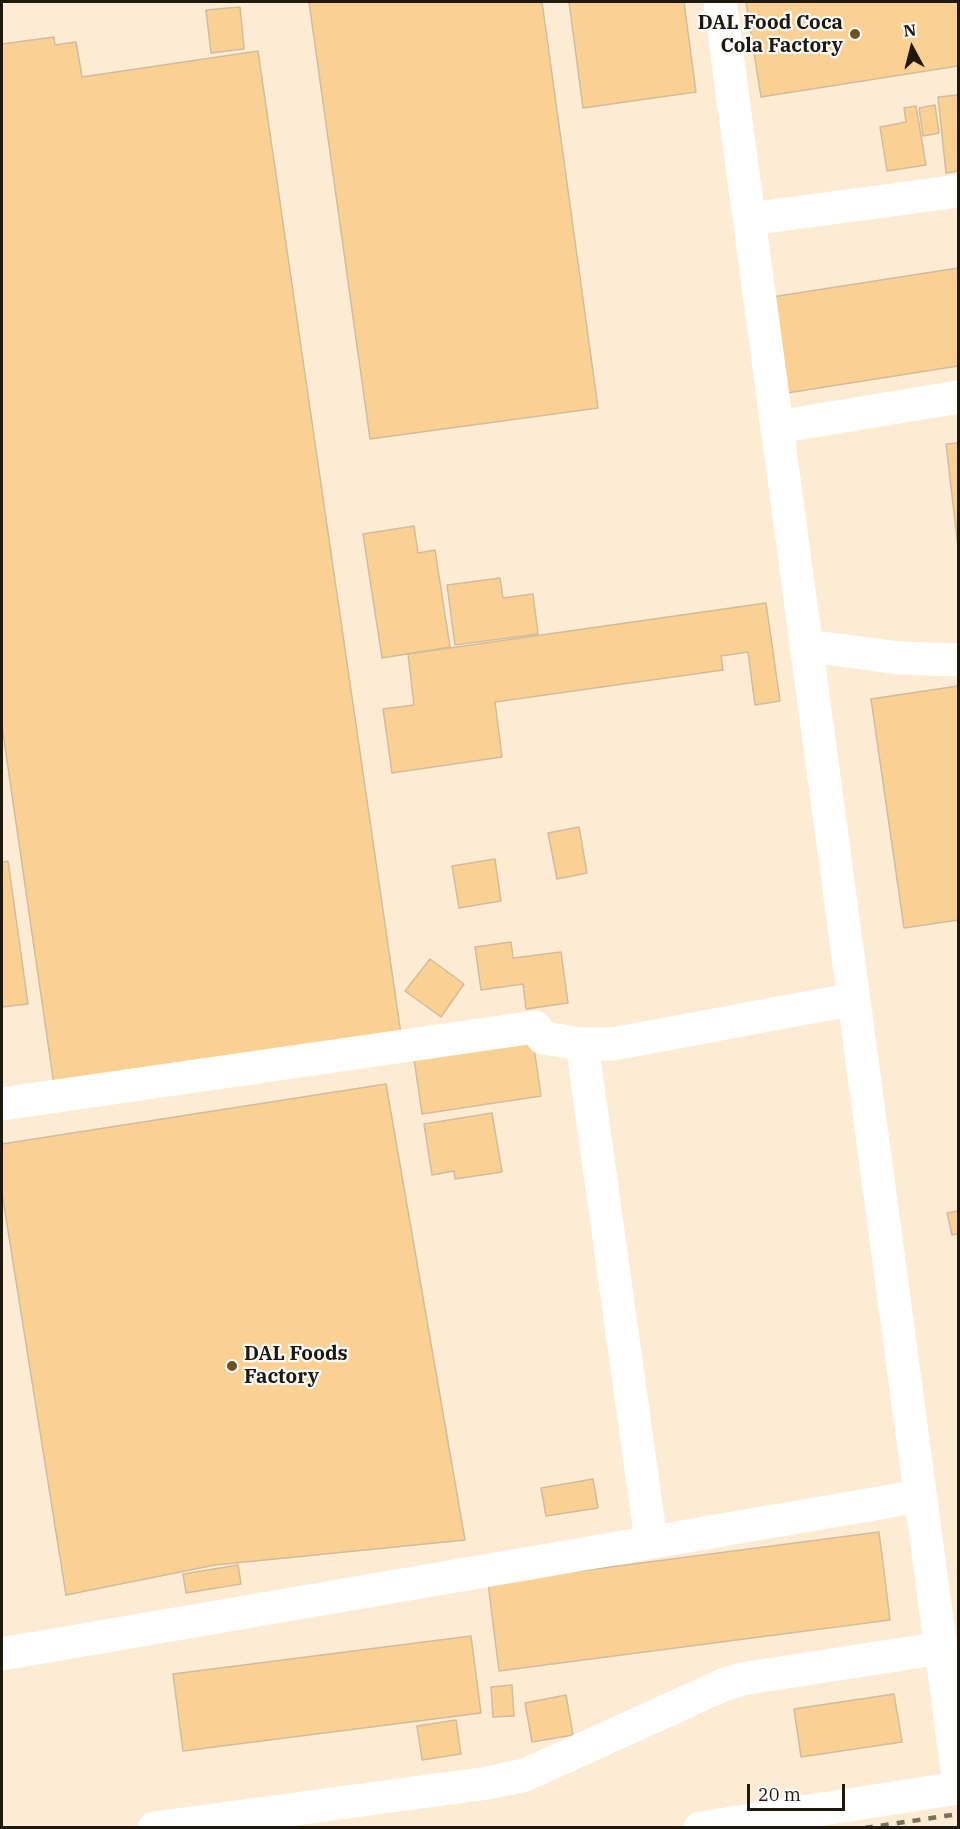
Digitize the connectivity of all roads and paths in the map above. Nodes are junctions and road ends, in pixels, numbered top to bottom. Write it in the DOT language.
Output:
graph roads {
  1 [pos="720,2"];
  2 [pos="958,191"];
  3 [pos="750,219"];
  4 [pos="958,397"];
  5 [pos="777,427"];
  6 [pos="807,646"];
  7 [pos="958,660"];
  8 [pos="854,999"];
  9 [pos="582,1044"];
  10 [pos="2,1104"];
  11 [pos="921,1496"];
  12 [pos="651,1541"];
  13 [pos="941,1648"];
  14 [pos="2,1654"];
  15 [pos="958,1776"];
  16 [pos="958,1788"];
  17 [pos="154,1827"];
  18 [pos="700,1827"];
  1 -- 3 [label="street"];
  2 -- 3 [label="street"];
  3 -- 5 [label="street"];
  4 -- 5 [label="street"];
  5 -- 6 [label="street"];
  6 -- 7 [label="street"];
  6 -- 8 [label="street"];
  8 -- 9 [label="street"];
  8 -- 11 [label="street"];
  9 -- 10 [label="street"];
  9 -- 12 [label="street"];
  11 -- 12 [label="street"];
  11 -- 13 [label="street"];
  12 -- 14 [label="street"];
  13 -- 15 [label="street"];
  13 -- 17 [label="street"];
  16 -- 18 [label="street"];
}
